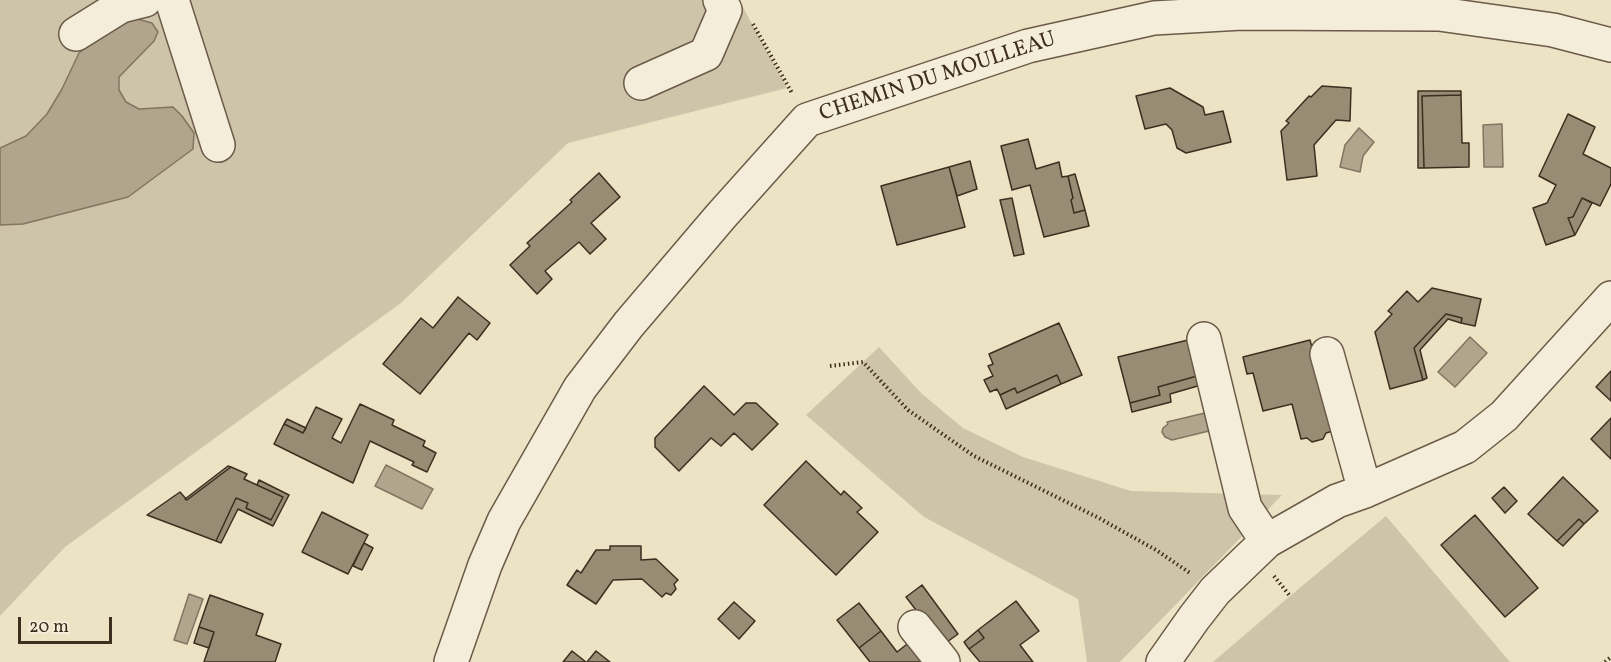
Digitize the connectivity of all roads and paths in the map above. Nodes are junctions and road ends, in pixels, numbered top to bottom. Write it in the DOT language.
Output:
graph roads {
  1 [pos="145,0"];
  2 [pos="172,0"];
  3 [pos="720,0"];
  4 [pos="752,21"];
  5 [pos="76,34"];
  6 [pos="1611,45"];
  7 [pos="641,83"];
  8 [pos="807,120"];
  9 [pos="218,145"];
  10 [pos="1611,298"];
  11 [pos="1204,339"];
  12 [pos="1327,354"];
  13 [pos="830,366"];
  14 [pos="1365,491"];
  15 [pos="1267,541"];
  16 [pos="1215,591"];
  17 [pos="915,627"];
  18 [pos="1611,657"];
  19 [pos="451,662"];
  20 [pos="943,662"];
  21 [pos="1163,662"];
  22 [pos="1605,662"];
  1 -- 5 [label="street"];
  2 -- 9 [label="street"];
  3 -- 7 [label="street"];
  4 -- 8 [label="path"];
  6 -- 8 [label="street, CHEMIN DU MOULLEAU"];
  8 -- 19 [label="street, CHEMIN DU MOULLEAU"];
  10 -- 14 [label="street"];
  11 -- 15 [label="street"];
  12 -- 14 [label="street"];
  13 -- 16 [label="path"];
  14 -- 15 [label="street"];
  15 -- 16 [label="street"];
  16 -- 21 [label="street"];
  17 -- 20 [label="street"];
  18 -- 22 [label="path"];
}
